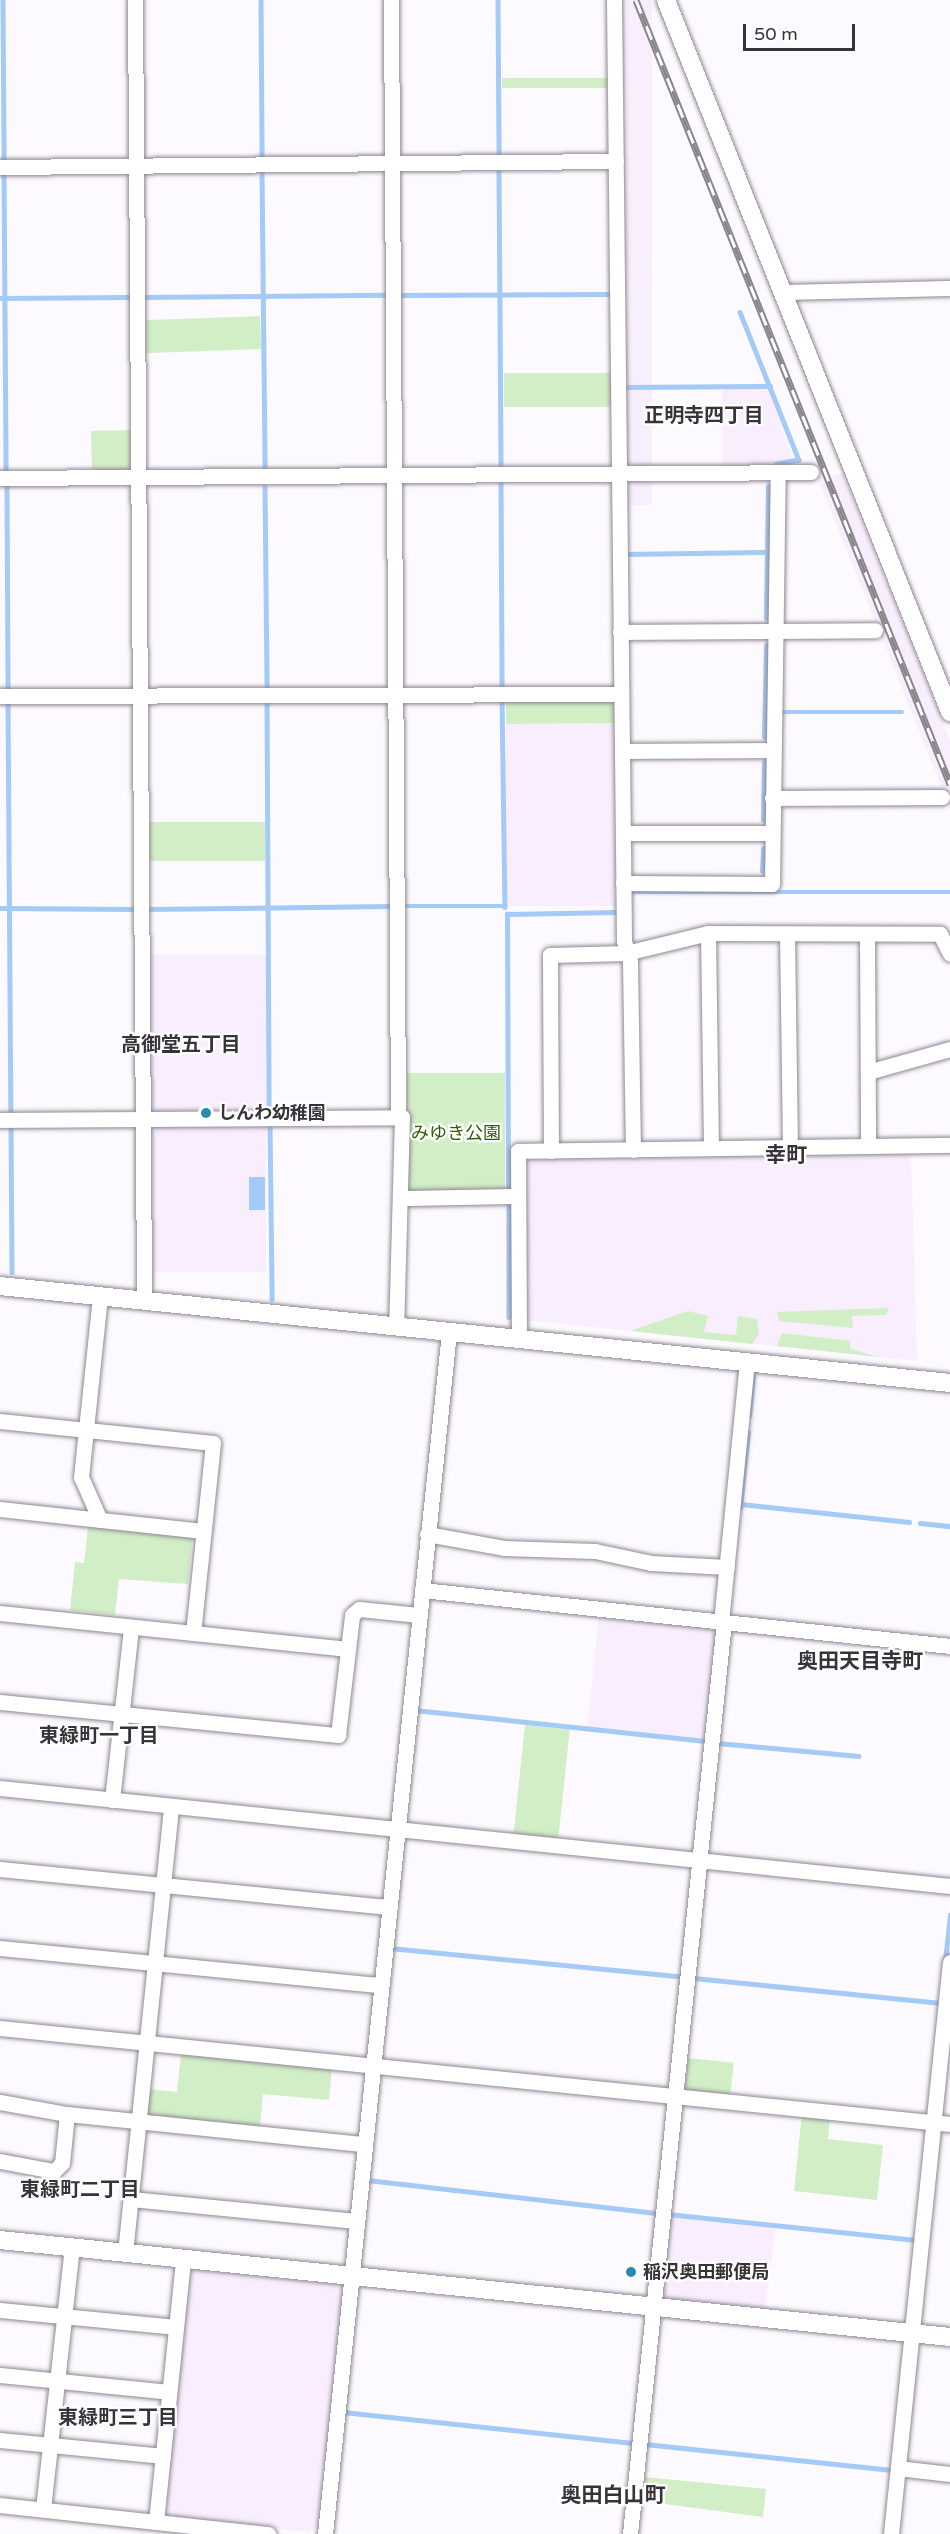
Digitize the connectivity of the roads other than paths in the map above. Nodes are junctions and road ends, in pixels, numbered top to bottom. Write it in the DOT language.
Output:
graph roads {
  1 [pos="135,0"];
  2 [pos="391,0"];
  3 [pos="614,0"];
  4 [pos="666,0"];
  5 [pos="616,161"];
  6 [pos="392,163"];
  7 [pos="136,165"];
  8 [pos="0,166"];
  9 [pos="950,288"];
  10 [pos="783,292"];
  11 [pos="811,472"];
  12 [pos="778,473"];
  13 [pos="618,474"];
  14 [pos="395,475"];
  15 [pos="138,477"];
  16 [pos="0,478"];
  17 [pos="875,630"];
  18 [pos="620,632"];
  19 [pos="776,633"];
  20 [pos="621,694"];
  21 [pos="139,695"];
  22 [pos="395,695"];
  23 [pos="0,696"];
  24 [pos="950,712"];
  25 [pos="772,750"];
  26 [pos="622,751"];
  27 [pos="942,797"];
  28 [pos="772,798"];
  29 [pos="623,833"];
  30 [pos="771,833"];
  31 [pos="623,883"];
  32 [pos="708,933"];
  33 [pos="787,934"];
  34 [pos="867,934"];
  35 [pos="626,953"];
  36 [pos="950,954"];
  37 [pos="950,1049"];
  38 [pos="868,1072"];
  39 [pos="398,1117"];
  40 [pos="142,1119"];
  41 [pos="0,1120"];
  42 [pos="950,1145"];
  43 [pos="868,1146"];
  44 [pos="790,1147"];
  45 [pos="711,1148"];
  46 [pos="633,1150"];
  47 [pos="551,1151"];
  48 [pos="518,1196"];
  49 [pos="402,1198"];
  50 [pos="0,1286"];
  51 [pos="100,1296"];
  52 [pos="144,1301"];
  53 [pos="396,1326"];
  54 [pos="449,1332"];
  55 [pos="519,1339"];
  56 [pos="747,1362"];
  57 [pos="950,1383"];
  58 [pos="0,1421"];
  59 [pos="84,1430"];
  60 [pos="0,1509"];
  61 [pos="100,1520"];
  62 [pos="204,1531"];
  63 [pos="428,1534"];
  64 [pos="727,1567"];
  65 [pos="422,1590"];
  66 [pos="0,1613"];
  67 [pos="419,1615"];
  68 [pos="723,1622"];
  69 [pos="131,1627"];
  70 [pos="193,1633"];
  71 [pos="950,1646"];
  72 [pos="348,1649"];
  73 [pos="0,1702"];
  74 [pos="122,1714"];
  75 [pos="0,1788"];
  76 [pos="112,1800"];
  77 [pos="171,1806"];
  78 [pos="397,1828"];
  79 [pos="699,1860"];
  80 [pos="0,1869"];
  81 [pos="163,1883"];
  82 [pos="950,1886"];
  83 [pos="389,1907"];
  84 [pos="0,1948"];
  85 [pos="950,1962"];
  86 [pos="155,1963"];
  87 [pos="380,1985"];
  88 [pos="0,2028"];
  89 [pos="147,2043"];
  90 [pos="372,2065"];
  91 [pos="675,2095"];
  92 [pos="0,2102"];
  93 [pos="67,2114"];
  94 [pos="139,2121"];
  95 [pos="933,2122"];
  96 [pos="950,2124"];
  97 [pos="364,2144"];
  98 [pos="0,2161"];
  99 [pos="131,2199"];
  100 [pos="356,2221"];
  101 [pos="0,2240"];
  102 [pos="72,2248"];
  103 [pos="125,2253"];
  104 [pos="183,2259"];
  105 [pos="350,2276"];
  106 [pos="0,2310"];
  107 [pos="653,2310"];
  108 [pos="65,2316"];
  109 [pos="176,2327"];
  110 [pos="912,2333"];
  111 [pos="950,2337"];
  112 [pos="0,2375"];
  113 [pos="58,2381"];
  114 [pos="169,2392"];
  115 [pos="0,2440"];
  116 [pos="51,2445"];
  117 [pos="163,2456"];
  118 [pos="898,2468"];
  119 [pos="950,2474"];
  120 [pos="0,2505"];
  121 [pos="43,2510"];
  122 [pos="156,2522"];
  123 [pos="268,2534"];
  124 [pos="325,2534"];
  125 [pos="630,2534"];
  126 [pos="891,2534"];
  1 -- 7 [label="street"];
  2 -- 6 [label="street"];
  3 -- 5 [label="street"];
  4 -- 10 [label="street"];
  5 -- 6 [label="street"];
  5 -- 13 [label="street"];
  6 -- 7 [label="street"];
  6 -- 14 [label="street"];
  7 -- 8 [label="street"];
  7 -- 15 [label="street"];
  9 -- 10 [label="street"];
  10 -- 24 [label="street"];
  11 -- 12 [label="street"];
  12 -- 13 [label="street"];
  12 -- 19 [label="street"];
  13 -- 14 [label="street"];
  13 -- 18 [label="street"];
  14 -- 15 [label="street"];
  14 -- 22 [label="street"];
  15 -- 16 [label="street"];
  15 -- 21 [label="street"];
  17 -- 19 [label="street"];
  18 -- 19 [label="street"];
  18 -- 20 [label="street"];
  19 -- 25 [label="street"];
  20 -- 22 [label="street"];
  20 -- 26 [label="street"];
  21 -- 22 [label="street"];
  21 -- 23 [label="street"];
  21 -- 40 [label="street"];
  22 -- 39 [label="street"];
  25 -- 26 [label="street"];
  25 -- 28 [label="street"];
  26 -- 29 [label="street"];
  27 -- 28 [label="street"];
  28 -- 30 [label="street"];
  29 -- 30 [label="street"];
  29 -- 31 [label="street"];
  30 -- 31 [label="street"];
  31 -- 35 [label="street"];
  32 -- 33 [label="street"];
  32 -- 35 [label="street"];
  32 -- 45 [label="street"];
  33 -- 34 [label="street"];
  33 -- 44 [label="street"];
  34 -- 36 [label="street"];
  34 -- 38 [label="street"];
  35 -- 46 [label="street"];
  35 -- 47 [label="street"];
  37 -- 38 [label="street"];
  38 -- 43 [label="street"];
  39 -- 40 [label="street"];
  39 -- 49 [label="street"];
  40 -- 41 [label="street"];
  40 -- 52 [label="street"];
  42 -- 43 [label="street"];
  43 -- 44 [label="street"];
  44 -- 45 [label="street"];
  45 -- 46 [label="street"];
  46 -- 47 [label="street"];
  47 -- 48 [label="street"];
  48 -- 49 [label="street"];
  48 -- 55 [label="street"];
  49 -- 53 [label="street"];
  50 -- 51 [label="street"];
  51 -- 52 [label="street"];
  51 -- 59 [label="street"];
  52 -- 53 [label="street"];
  53 -- 54 [label="street"];
  54 -- 55 [label="street"];
  54 -- 63 [label="street"];
  55 -- 56 [label="street"];
  56 -- 57 [label="street"];
  56 -- 64 [label="street"];
  58 -- 59 [label="street"];
  59 -- 61 [label="street"];
  59 -- 62 [label="street"];
  60 -- 61 [label="street"];
  61 -- 62 [label="street"];
  62 -- 70 [label="street"];
  63 -- 64 [label="street"];
  63 -- 65 [label="street"];
  64 -- 68 [label="street"];
  65 -- 67 [label="street"];
  65 -- 68 [label="street"];
  66 -- 69 [label="street"];
  67 -- 72 [label="street"];
  67 -- 78 [label="street"];
  68 -- 71 [label="street"];
  68 -- 79 [label="street"];
  69 -- 70 [label="street"];
  69 -- 74 [label="street"];
  70 -- 72 [label="street"];
  72 -- 74 [label="street"];
  73 -- 74 [label="street"];
  74 -- 76 [label="street"];
  75 -- 76 [label="street"];
  76 -- 77 [label="street"];
  77 -- 78 [label="street"];
  77 -- 81 [label="street"];
  78 -- 79 [label="street"];
  78 -- 83 [label="street"];
  79 -- 82 [label="street"];
  79 -- 91 [label="street"];
  80 -- 81 [label="street"];
  81 -- 83 [label="street"];
  81 -- 86 [label="street"];
  83 -- 87 [label="street"];
  84 -- 86 [label="street"];
  85 -- 95 [label="street"];
  86 -- 87 [label="street"];
  86 -- 89 [label="street"];
  87 -- 90 [label="street"];
  88 -- 89 [label="street"];
  89 -- 90 [label="street"];
  89 -- 94 [label="street"];
  90 -- 91 [label="street"];
  90 -- 97 [label="street"];
  91 -- 95 [label="street"];
  91 -- 107 [label="street"];
  92 -- 93 [label="street"];
  93 -- 94 [label="street"];
  93 -- 98 [label="street"];
  94 -- 97 [label="street"];
  94 -- 99 [label="street"];
  95 -- 96 [label="street"];
  95 -- 110 [label="street"];
  97 -- 100 [label="street"];
  99 -- 100 [label="street"];
  99 -- 103 [label="street"];
  100 -- 105 [label="street"];
  101 -- 102 [label="street"];
  102 -- 103 [label="street"];
  102 -- 108 [label="street"];
  103 -- 104 [label="street"];
  104 -- 105 [label="street"];
  104 -- 109 [label="street"];
  105 -- 107 [label="street"];
  105 -- 124 [label="street"];
  106 -- 108 [label="street"];
  107 -- 110 [label="street"];
  107 -- 125 [label="street"];
  108 -- 109 [label="street"];
  108 -- 113 [label="street"];
  109 -- 114 [label="street"];
  110 -- 111 [label="street"];
  110 -- 118 [label="street"];
  112 -- 113 [label="street"];
  113 -- 114 [label="street"];
  113 -- 116 [label="street"];
  114 -- 117 [label="street"];
  115 -- 116 [label="street"];
  116 -- 117 [label="street"];
  116 -- 121 [label="street"];
  117 -- 122 [label="street"];
  118 -- 119 [label="street"];
  118 -- 126 [label="street"];
  120 -- 121 [label="street"];
  121 -- 122 [label="street"];
  122 -- 123 [label="street"];
}
